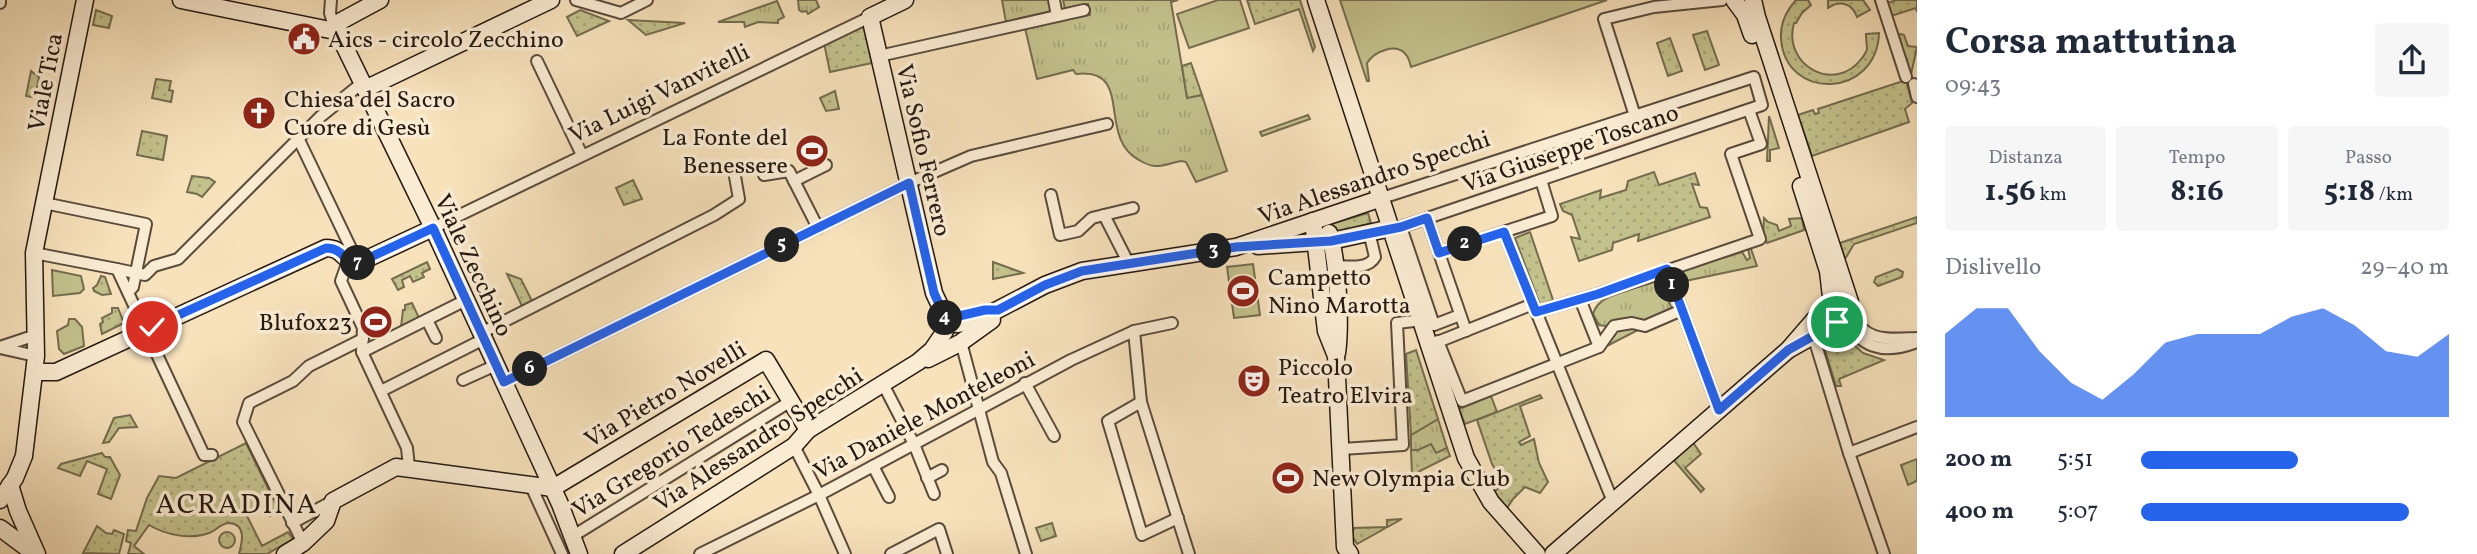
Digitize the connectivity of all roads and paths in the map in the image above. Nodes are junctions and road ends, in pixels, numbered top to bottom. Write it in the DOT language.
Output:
graph roads {
  1 [pos="85,0"];
  2 [pos="181,0"];
  3 [pos="331,0"];
  4 [pos="380,0"];
  5 [pos="576,0"];
  6 [pos="647,0"];
  7 [pos="905,0"];
  8 [pos="1054,0"];
  9 [pos="1308,0"];
  10 [pos="1315,0"];
  11 [pos="1675,0"];
  12 [pos="1721,0"];
  13 [pos="1737,0"];
  14 [pos="1753,0"];
  15 [pos="1881,0"];
  16 [pos="542,2"];
  17 [pos="1654,7"];
  18 [pos="1084,10"];
  19 [pos="1057,16"];
  20 [pos="870,18"];
  21 [pos="335,31"];
  22 [pos="879,56"];
  23 [pos="537,61"];
  24 [pos="1754,77"];
  25 [pos="363,86"];
  26 [pos="1917,97"];
  27 [pos="1749,110"];
  28 [pos="1635,116"];
  29 [pos="1107,124"];
  30 [pos="299,140"];
  31 [pos="582,155"];
  32 [pos="825,165"];
  33 [pos="734,171"];
  34 [pos="764,175"];
  35 [pos="1541,180"];
  36 [pos="794,181"];
  37 [pos="909,183"];
  38 [pos="1051,195"];
  39 [pos="1378,199"];
  40 [pos="44,202"];
  41 [pos="1133,208"];
  42 [pos="1104,215"];
  43 [pos="1427,218"];
  44 [pos="1319,219"];
  45 [pos="433,228"];
  46 [pos="818,228"];
  47 [pos="1386,229"];
  48 [pos="1504,232"];
  49 [pos="346,238"];
  50 [pos="1324,241"];
  51 [pos="1236,247"];
  52 [pos="326,248"];
  53 [pos="34,253"];
  54 [pos="1439,253"];
  55 [pos="353,262"];
  56 [pos="1129,264"];
  57 [pos="1334,266"];
  58 [pos="117,269"];
  59 [pos="1667,269"];
  60 [pos="140,274"];
  61 [pos="130,289"];
  62 [pos="1580,299"];
  63 [pos="466,300"];
  64 [pos="1002,308"];
  65 [pos="1535,308"];
  66 [pos="1682,310"];
  67 [pos="1839,311"];
  68 [pos="1460,315"];
  69 [pos="427,320"];
  70 [pos="1413,321"];
  71 [pos="1171,323"];
  72 [pos="1134,331"];
  73 [pos="1466,331"];
  74 [pos="149,332"];
  75 [pos="1810,332"];
  76 [pos="950,333"];
  77 [pos="36,335"];
  78 [pos="483,336"];
  79 [pos="436,338"];
  80 [pos="363,339"];
  81 [pos="1917,340"];
  82 [pos="1434,343"];
  83 [pos="0,347"];
  84 [pos="1599,347"];
  85 [pos="362,352"];
  86 [pos="1336,356"];
  87 [pos="1557,363"];
  88 [pos="36,364"];
  89 [pos="496,365"];
  90 [pos="463,380"];
  91 [pos="504,382"];
  92 [pos="1026,383"];
  93 [pos="883,384"];
  94 [pos="381,391"];
  95 [pos="791,401"];
  96 [pos="1141,402"];
  97 [pos="979,408"];
  98 [pos="1719,410"];
  99 [pos="1917,427"];
  100 [pos="808,430"];
  101 [pos="1054,436"];
  102 [pos="914,444"];
  103 [pos="794,446"];
  104 [pos="1342,449"];
  105 [pos="1849,453"];
  106 [pos="212,455"];
  107 [pos="873,466"];
  108 [pos="409,467"];
  109 [pos="544,469"];
  110 [pos="942,470"];
  111 [pos="928,478"];
  112 [pos="10,485"];
  113 [pos="531,486"];
  114 [pos="553,488"];
  115 [pos="934,494"];
  116 [pos="819,495"];
  117 [pos="889,498"];
  118 [pos="0,500"];
  119 [pos="333,501"];
  120 [pos="1612,502"];
  121 [pos="1178,518"];
  122 [pos="292,523"];
  123 [pos="0,528"];
  124 [pos="303,543"];
  125 [pos="578,548"];
  126 [pos="36,554"];
  127 [pos="285,554"];
  128 [pos="562,554"];
  129 [pos="623,554"];
  130 [pos="700,554"];
  131 [pos="845,554"];
  132 [pos="891,554"];
  133 [pos="947,554"];
  134 [pos="1026,554"];
  135 [pos="1189,554"];
  136 [pos="1350,554"];
  137 [pos="1526,554"];
  138 [pos="1537,554"];
  139 [pos="1553,554"];
  140 [pos="1884,554"];
  1 -- 40 [label="street, Viale Tica"];
  2 -- 21 [label="street"];
  3 -- 21 [label="street"];
  4 -- 21 [label="street"];
  5 -- 6 [label="street"];
  7 -- 20 [label="street, Via Luigi Vanvitelli"];
  8 -- 19 [label="street"];
  9 -- 39 [label="street"];
  10 -- 39 [label="street"];
  11 -- 17 [label="street"];
  12 -- 17 [label="street"];
  13 -- 67 [label="street"];
  14 -- 67 [label="street"];
  15 -- 26 [label="street"];
  16 -- 25 [label="street"];
  17 -- 28 [label="street"];
  18 -- 19 [label="street"];
  19 -- 22 [label="street"];
  20 -- 22 [label="street, Via Sofio Ferrero"];
  20 -- 31 [label="street, Via Luigi Vanvitelli"];
  21 -- 25 [label="street, Viale Zecchino"];
  22 -- 37 [label="street, Via Sofio Ferrero"];
  23 -- 31 [label="street"];
  24 -- 27 [label="street, Via Giuseppe Toscano"];
  24 -- 28 [label="street, Via Alessandro Specchi"];
  25 -- 30 [label="street"];
  25 -- 45 [label="street, Viale Zecchino"];
  27 -- 35 [label="street, Via Giuseppe Toscano"];
  27 -- 59 [label="street"];
  28 -- 39 [label="street, Via Alessandro Specchi"];
  29 -- 37 [label="street"];
  30 -- 49 [label="street"];
  30 -- 60 [label="street"];
  31 -- 45 [label="street, Via Luigi Vanvitelli"];
  32 -- 36 [label="street"];
  33 -- 78 [label="street"];
  34 -- 36 [label="street"];
  35 -- 43 [label="street, Via Giuseppe Toscano"];
  35 -- 48 [label="street"];
  36 -- 46 [label="street"];
  37 -- 46 [label="street"];
  37 -- 76 [label="street, Via Sofio Ferrero"];
  38 -- 42 [label="street"];
  39 -- 44 [label="street, Via Alessandro Specchi"];
  39 -- 47 [label="street"];
  40 -- 53 [label="street, Viale Tica"];
  40 -- 60 [label="street"];
  41 -- 42 [label="street"];
  42 -- 56 [label="street"];
  43 -- 47 [label="street, Via Giuseppe Toscano"];
  43 -- 54 [label="street"];
  44 -- 50 [label="street"];
  44 -- 51 [label="street, Via Alessandro Specchi"];
  45 -- 55 [label="street"];
  45 -- 63 [label="street, Viale Zecchino"];
  46 -- 91 [label="street"];
  47 -- 50 [label="street"];
  47 -- 57 [label="street"];
  47 -- 68 [label="street"];
  47 -- 70 [label="street"];
  47 -- 82 [label="street"];
  48 -- 54 [label="street"];
  48 -- 65 [label="street"];
  49 -- 52 [label="street"];
  49 -- 55 [label="street"];
  50 -- 51 [label="street"];
  50 -- 57 [label="street"];
  50 -- 86 [label="street"];
  51 -- 56 [label="street, Via Alessandro Specchi"];
  52 -- 55 [label="street"];
  52 -- 74 [label="street"];
  53 -- 58 [label="street"];
  53 -- 77 [label="street, Viale Tica"];
  54 -- 68 [label="street"];
  55 -- 80 [label="street"];
  56 -- 64 [label="street, Via Alessandro Specchi"];
  57 -- 86 [label="street"];
  58 -- 60 [label="street"];
  58 -- 61 [label="street"];
  59 -- 62 [label="street"];
  59 -- 66 [label="street"];
  60 -- 61 [label="street"];
  61 -- 74 [label="street"];
  62 -- 65 [label="street"];
  62 -- 84 [label="street"];
  63 -- 69 [label="street"];
  63 -- 78 [label="street, Viale Zecchino"];
  64 -- 76 [label="street"];
  64 -- 76 [label="street"];
  65 -- 73 [label="street"];
  65 -- 87 [label="street"];
  66 -- 84 [label="street"];
  66 -- 98 [label="street"];
  67 -- 75 [label="street"];
  67 -- 81 [label="street"];
  68 -- 73 [label="street"];
  69 -- 79 [label="street"];
  69 -- 85 [label="street"];
  70 -- 104 [label="street"];
  70 -- 137 [label="street"];
  71 -- 72 [label="street, Via Daniele Monteleoni"];
  72 -- 92 [label="street, Via Daniele Monteleoni"];
  72 -- 96 [label="street"];
  73 -- 82 [label="street"];
  74 -- 88 [label="street"];
  74 -- 106 [label="street"];
  75 -- 98 [label="street"];
  75 -- 105 [label="street"];
  76 -- 93 [label="street, Via Alessandro Specchi"];
  76 -- 97 [label="street"];
  77 -- 83 [label="street"];
  77 -- 88 [label="street, Viale Tica"];
  78 -- 89 [label="street, Viale Zecchino"];
  78 -- 94 [label="street"];
  80 -- 85 [label="street"];
  80 -- 122 [label="street"];
  82 -- 87 [label="street"];
  82 -- 138 [label="street"];
  83 -- 88 [label="street"];
  84 -- 87 [label="street"];
  85 -- 94 [label="street"];
  86 -- 104 [label="street"];
  87 -- 120 [label="street"];
  88 -- 112 [label="street, Viale Tica"];
  89 -- 90 [label="street"];
  89 -- 91 [label="street, Viale Zecchino"];
  91 -- 109 [label="street, Viale Zecchino"];
  92 -- 97 [label="street, Via Daniele Monteleoni"];
  92 -- 101 [label="street"];
  93 -- 100 [label="street, Via Alessandro Specchi"];
  93 -- 102 [label="street"];
  94 -- 108 [label="street"];
  95 -- 100 [label="street, Via Pietro Novelli"];
  95 -- 114 [label="street, Via Pietro Novelli"];
  95 -- 125 [label="street, Via Gregorio Tedeschi"];
  96 -- 121 [label="street"];
  96 -- 121 [label="street"];
  97 -- 102 [label="street, Via Daniele Monteleoni"];
  97 -- 134 [label="street"];
  98 -- 120 [label="street"];
  99 -- 105 [label="street"];
  100 -- 103 [label="street, Via Alessandro Specchi"];
  102 -- 107 [label="street, Via Daniele Monteleoni"];
  102 -- 111 [label="street"];
  103 -- 116 [label="street"];
  103 -- 129 [label="street, Via Alessandro Specchi"];
  104 -- 136 [label="street"];
  105 -- 140 [label="street"];
  107 -- 116 [label="street, Via Daniele Monteleoni"];
  107 -- 117 [label="street"];
  108 -- 113 [label="street"];
  108 -- 119 [label="street"];
  109 -- 113 [label="street"];
  109 -- 114 [label="street, Viale Zecchino"];
  110 -- 111 [label="street"];
  111 -- 115 [label="street"];
  112 -- 118 [label="street, Viale Tica"];
  112 -- 126 [label="street"];
  113 -- 114 [label="street"];
  113 -- 128 [label="street"];
  114 -- 125 [label="street, Viale Zecchino"];
  116 -- 130 [label="street, Via Daniele Monteleoni"];
  116 -- 131 [label="street"];
  119 -- 122 [label="street"];
  119 -- 124 [label="street"];
  120 -- 139 [label="street"];
  121 -- 135 [label="street"];
  122 -- 124 [label="street"];
  123 -- 126 [label="street"];
  124 -- 127 [label="street"];
  132 -- 133 [label="street"];
}
